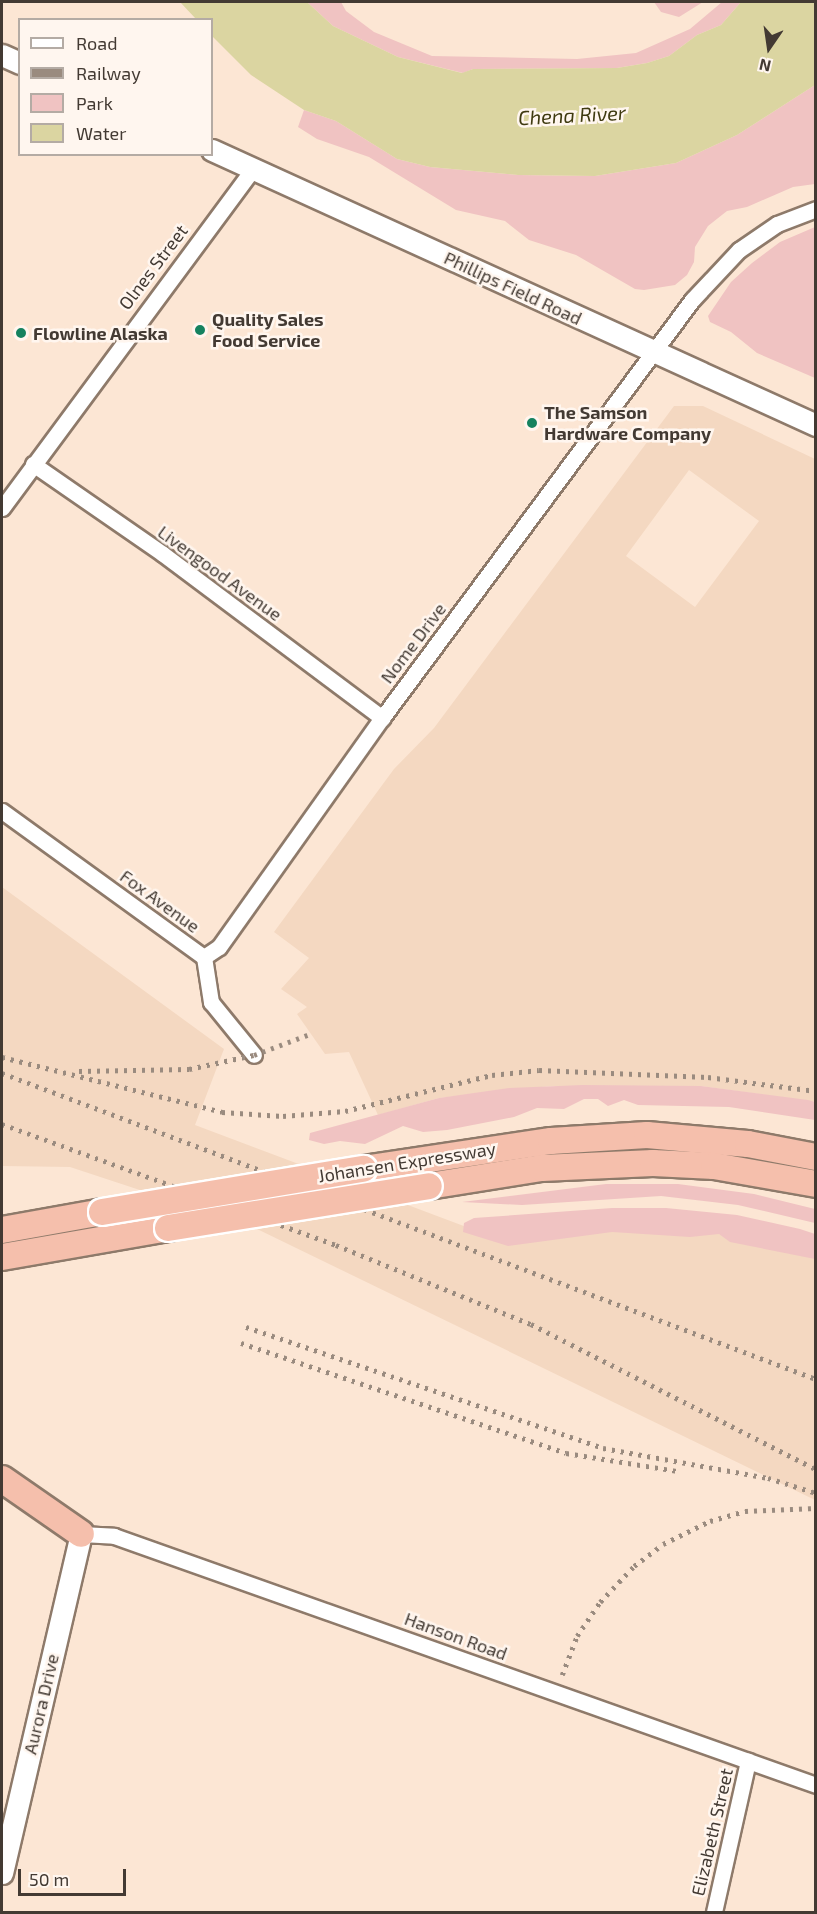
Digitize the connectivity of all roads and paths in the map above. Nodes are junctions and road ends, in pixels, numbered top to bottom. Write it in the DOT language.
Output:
graph roads {
  1 [pos="2,55"];
  2 [pos="18,62"];
  3 [pos="213,150"];
  4 [pos="253,169"];
  5 [pos="816,209"];
  6 [pos="655,353"];
  7 [pos="816,425"];
  8 [pos="33,464"];
  9 [pos="2,508"];
  10 [pos="382,718"];
  11 [pos="2,811"];
  12 [pos="204,957"];
  13 [pos="254,1055"];
  14 [pos="807,1153"];
  15 [pos="714,1166"];
  16 [pos="816,1184"];
  17 [pos="816,1197"];
  18 [pos="2,1230"];
  19 [pos="2,1257"];
  20 [pos="2,1479"];
  21 [pos="81,1534"];
  22 [pos="748,1761"];
  23 [pos="816,1785"];
  24 [pos="2,1873"];
  25 [pos="714,1912"];
  1 -- 2 [label="street"];
  3 -- 4 [label="street, Phillips Field Road"];
  4 -- 6 [label="street, Phillips Field Road"];
  4 -- 8 [label="street, Olnes Street"];
  5 -- 6 [label="street, Nome Drive"];
  6 -- 7 [label="street, Phillips Field Road"];
  6 -- 10 [label="street, Nome Drive"];
  8 -- 9 [label="street, Olnes Street"];
  8 -- 10 [label="street, Livengood Avenue"];
  10 -- 12 [label="street, Nome Drive"];
  11 -- 12 [label="street, Fox Avenue"];
  12 -- 13 [label="street, Fox Avenue"];
  14 -- 18 [label="highway, Johansen Expressway, bridge"];
  15 -- 16 [label="highway, Johansen Expressway"];
  15 -- 17 [label="highway"];
  15 -- 19 [label="highway, Johansen Expressway, bridge"];
  20 -- 21 [label="highway"];
  21 -- 22 [label="street, Hanson Road"];
  21 -- 24 [label="street, Aurora Drive"];
  22 -- 23 [label="street, Hanson Road"];
  22 -- 25 [label="street, Elizabeth Street"];
}
